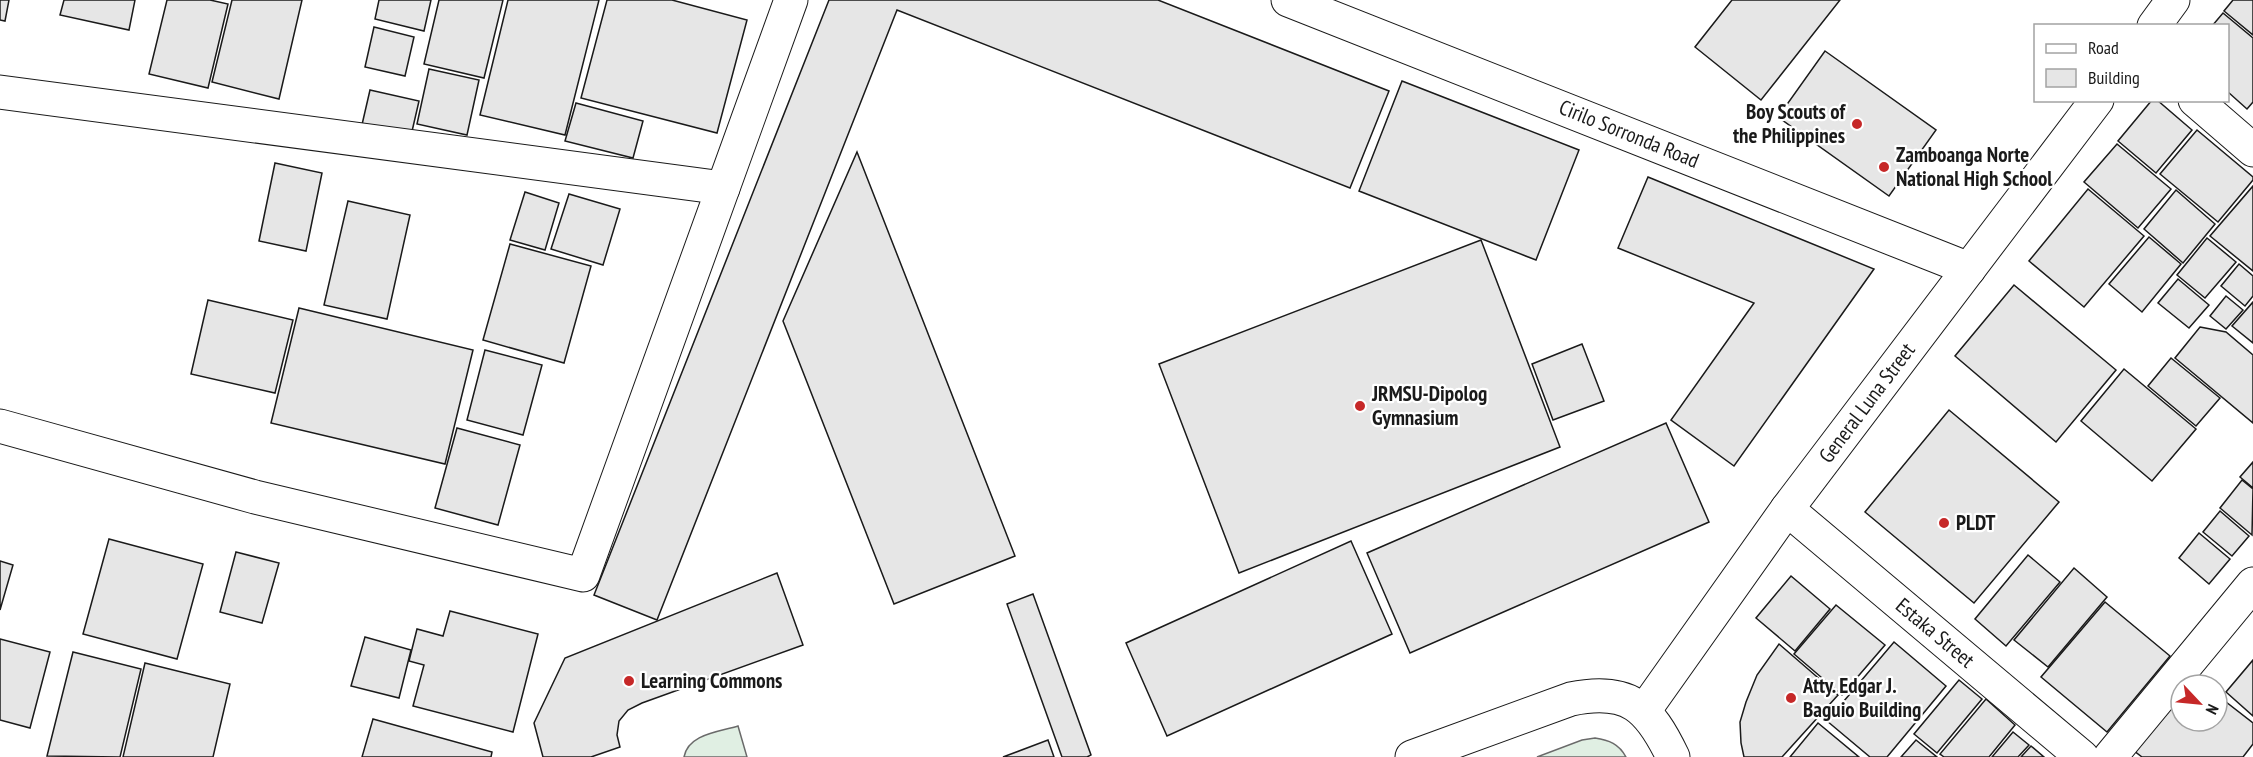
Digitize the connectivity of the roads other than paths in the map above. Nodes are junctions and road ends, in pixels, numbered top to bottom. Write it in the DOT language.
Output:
graph roads {
  1 [pos="791,0"];
  2 [pos="1288,0"];
  3 [pos="2173,0"];
  4 [pos="2155,24"];
  5 [pos="0,92"];
  6 [pos="2095,102"];
  7 [pos="2197,102"];
  8 [pos="2253,150"];
  9 [pos="723,188"];
  10 [pos="1969,269"];
  11 [pos="0,426"];
  12 [pos="1787,508"];
  13 [pos="2253,584"];
  14 [pos="1644,711"];
  15 [pos="1412,757"];
  16 [pos="1673,757"];
  17 [pos="2082,757"];
  18 [pos="2110,757"];
  1 -- 9 [label="main road"];
  2 -- 10 [label="main road, Cirilo Sorronda Road"];
  3 -- 4 [label="main road"];
  5 -- 9 [label="main road"];
  6 -- 10 [label="main road, General Luna Street"];
  7 -- 8 [label="main road"];
  9 -- 11 [label="main road"];
  10 -- 12 [label="main road, General Luna Street"];
  12 -- 14 [label="main road, General Luna Street"];
  12 -- 17 [label="main road, Estaka Street"];
  13 -- 18 [label="main road"];
  14 -- 15 [label="main road"];
  14 -- 16 [label="main road"];
}
